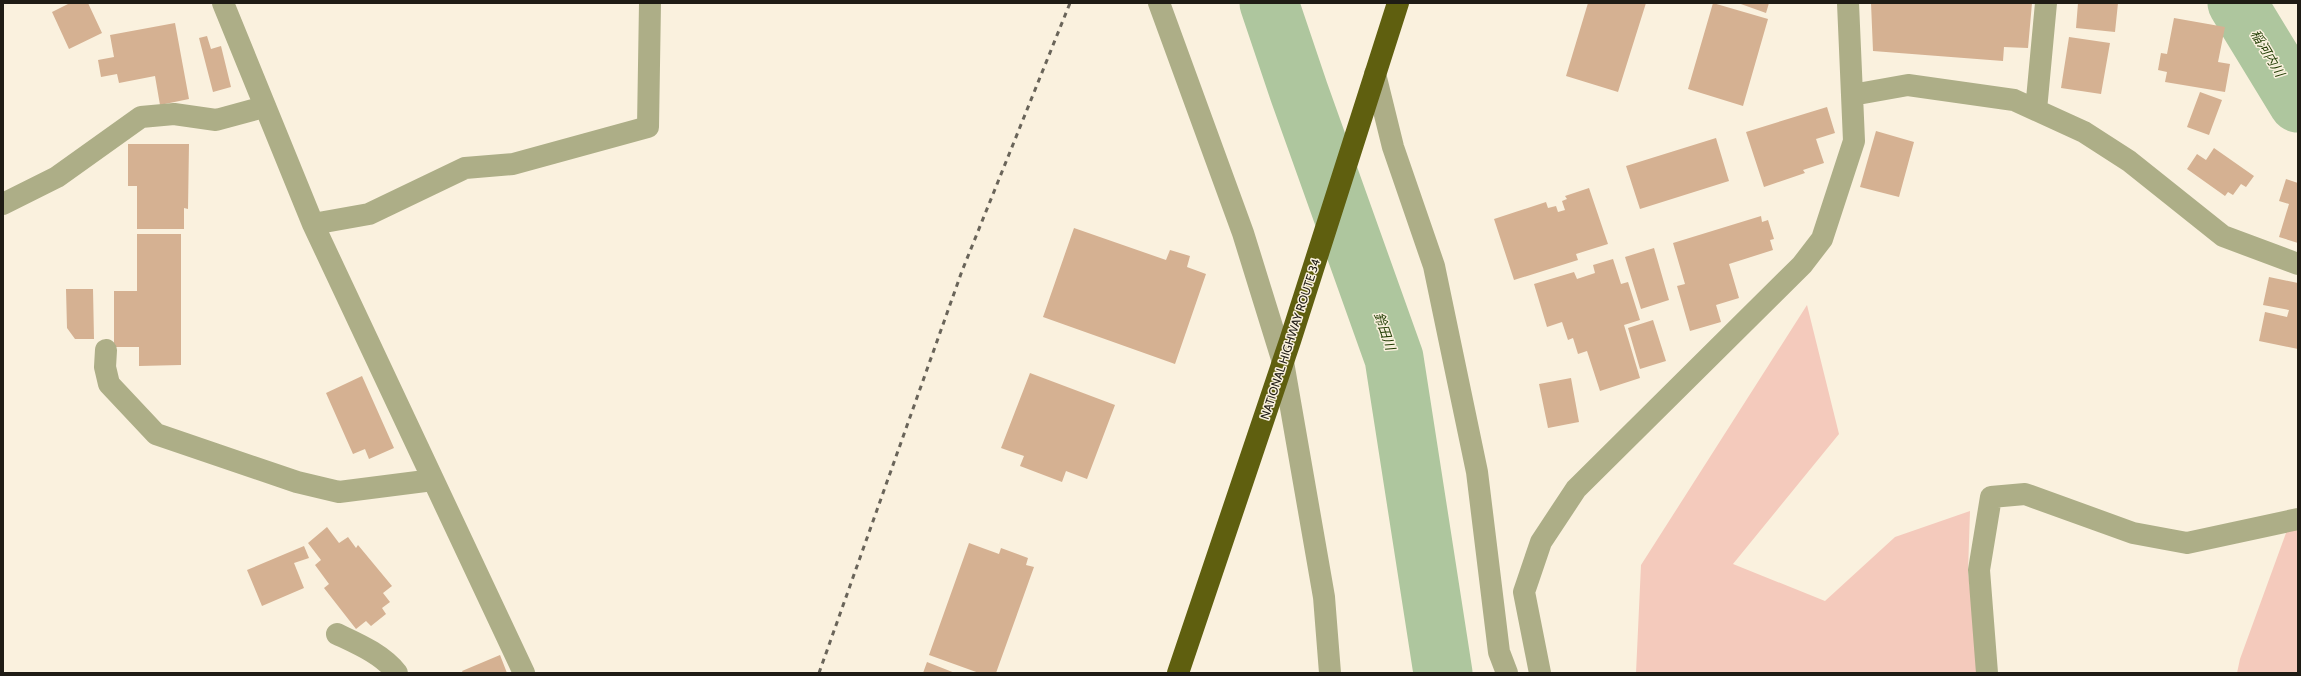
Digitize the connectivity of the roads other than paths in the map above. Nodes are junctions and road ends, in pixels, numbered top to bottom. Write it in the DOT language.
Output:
graph roads {
  1 [pos="223,3"];
  2 [pos="650,3"];
  3 [pos="1159,3"];
  4 [pos="1398,3"];
  5 [pos="1848,3"];
  6 [pos="2046,3"];
  7 [pos="1372,83"];
  8 [pos="1852,95"];
  9 [pos="264,107"];
  10 [pos="2036,110"];
  11 [pos="3,204"];
  12 [pos="314,224"];
  13 [pos="2298,264"];
  14 [pos="106,350"];
  15 [pos="1283,362"];
  16 [pos="433,480"];
  17 [pos="2298,520"];
  18 [pos="337,634"];
  19 [pos="1539,669"];
  20 [pos="397,673"];
  21 [pos="524,673"];
  22 [pos="1178,673"];
  23 [pos="1330,673"];
  24 [pos="1508,673"];
  25 [pos="1987,673"];
  1 -- 9 [label="street"];
  2 -- 12 [label="street"];
  3 -- 15 [label="street"];
  4 -- 7 [label="highway, NATIONAL HIGHWAY ROUTE 34"];
  5 -- 8 [label="street"];
  6 -- 10 [label="street"];
  7 -- 15 [label="highway, NATIONAL HIGHWAY ROUTE 34"];
  7 -- 24 [label="street"];
  8 -- 10 [label="street"];
  8 -- 19 [label="street"];
  9 -- 11 [label="street"];
  9 -- 12 [label="street"];
  10 -- 13 [label="street"];
  12 -- 16 [label="street"];
  14 -- 16 [label="street"];
  15 -- 22 [label="highway, NATIONAL HIGHWAY ROUTE 34"];
  15 -- 23 [label="street"];
  16 -- 21 [label="street"];
  17 -- 25 [label="street"];
  18 -- 20 [label="street"];
  19 -- 24 [label="street"];
}
